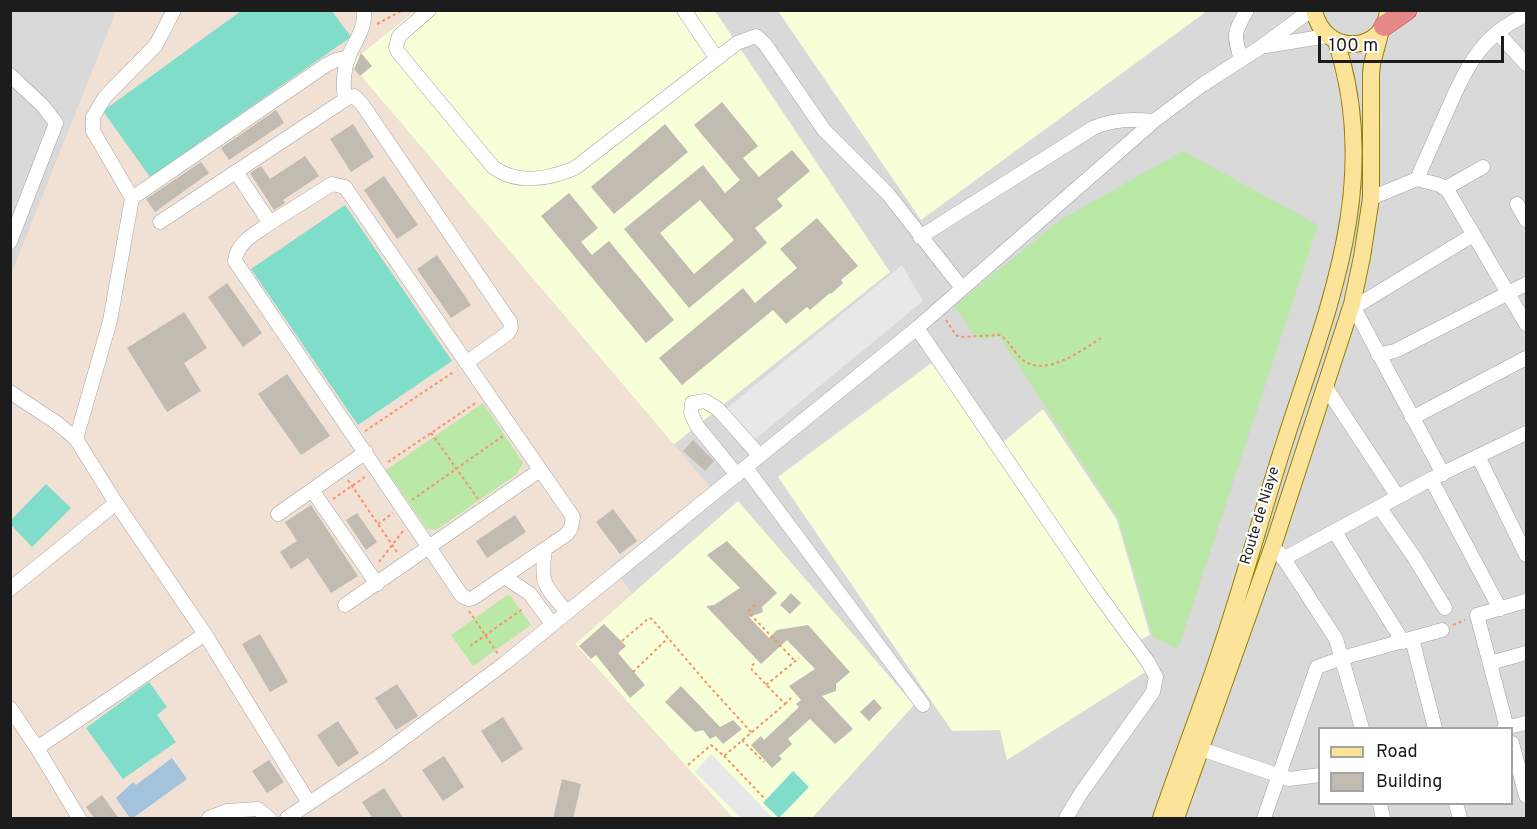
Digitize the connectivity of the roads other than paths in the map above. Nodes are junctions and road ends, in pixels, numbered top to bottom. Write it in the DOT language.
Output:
graph roads {
  1 [pos="174,10"];
  2 [pos="364,10"];
  3 [pos="429,10"];
  4 [pos="684,10"];
  5 [pos="1247,10"];
  6 [pos="1312,10"];
  7 [pos="1407,10"];
  8 [pos="1527,15"];
  9 [pos="1384,22"];
  10 [pos="1497,32"];
  11 [pos="1331,38"];
  12 [pos="1261,47"];
  13 [pos="349,57"];
  14 [pos="1241,58"];
  15 [pos="717,59"];
  16 [pos="1527,64"];
  17 [pos="10,75"];
  18 [pos="345,100"];
  19 [pos="1154,121"];
  20 [pos="1483,166"];
  21 [pos="236,172"];
  22 [pos="1417,179"];
  23 [pos="1446,188"];
  24 [pos="132,198"];
  25 [pos="1371,198"];
  26 [pos="1517,204"];
  27 [pos="1527,220"];
  28 [pos="160,222"];
  29 [pos="270,223"];
  30 [pos="1473,235"];
  31 [pos="920,237"];
  32 [pos="10,242"];
  33 [pos="1527,284"];
  34 [pos="962,288"];
  35 [pos="1510,293"];
  36 [pos="1353,306"];
  37 [pos="1527,324"];
  38 [pos="917,327"];
  39 [pos="1378,355"];
  40 [pos="1527,358"];
  41 [pos="466,363"];
  42 [pos="1325,386"];
  43 [pos="10,392"];
  44 [pos="1412,418"];
  45 [pos="1527,433"];
  46 [pos="76,439"];
  47 [pos="366,452"];
  48 [pos="760,456"];
  49 [pos="1478,456"];
  50 [pos="540,470"];
  51 [pos="741,472"];
  52 [pos="1437,476"];
  53 [pos="312,490"];
  54 [pos="1398,497"];
  55 [pos="116,503"];
  56 [pos="1380,508"];
  57 [pos="278,514"];
  58 [pos="1335,532"];
  59 [pos="1274,543"];
  60 [pos="430,547"];
  61 [pos="545,549"];
  62 [pos="1527,555"];
  63 [pos="1283,559"];
  64 [pos="505,577"];
  65 [pos="373,579"];
  66 [pos="10,589"];
  67 [pos="1527,602"];
  68 [pos="345,605"];
  69 [pos="1445,608"];
  70 [pos="1500,609"];
  71 [pos="567,612"];
  72 [pos="552,624"];
  73 [pos="1442,630"];
  74 [pos="205,634"];
  75 [pos="1407,640"];
  76 [pos="1527,653"];
  77 [pos="1342,658"];
  78 [pos="1490,663"];
  79 [pos="923,705"];
  80 [pos="10,708"];
  81 [pos="1527,723"];
  82 [pos="1361,727"];
  83 [pos="1434,727"];
  84 [pos="1506,727"];
  85 [pos="1510,727"];
  86 [pos="1513,747"];
  87 [pos="37,748"];
  88 [pos="1202,749"];
  89 [pos="1318,775"];
  90 [pos="1279,776"];
  91 [pos="1527,796"];
  92 [pos="309,803"];
  93 [pos="1269,817"];
  94 [pos="79,819"];
  95 [pos="209,819"];
  96 [pos="269,819"];
  97 [pos="287,819"];
  98 [pos="1066,819"];
  99 [pos="1161,819"];
  100 [pos="1176,819"];
  1 -- 24 [label="street"];
  2 -- 13 [label="street"];
  3 -- 15 [label="street"];
  4 -- 15 [label="street"];
  5 -- 14 [label="street"];
  6 -- 11 [label="main road, Route de Niaye"];
  6 -- 12 [label="street"];
  7 -- 9 [label="highway"];
  8 -- 10 [label="street"];
  9 -- 11 [label="main road"];
  9 -- 25 [label="main road, Route de Niaye"];
  10 -- 16 [label="street"];
  10 -- 22 [label="street"];
  11 -- 12 [label="street"];
  11 -- 99 [label="main road, Route de Niaye"];
  12 -- 14 [label="street"];
  13 -- 18 [label="street"];
  13 -- 24 [label="street"];
  14 -- 19 [label="street"];
  15 -- 31 [label="street"];
  17 -- 32 [label="street"];
  18 -- 21 [label="street"];
  18 -- 41 [label="street"];
  19 -- 31 [label="street"];
  19 -- 34 [label="street"];
  20 -- 23 [label="street"];
  21 -- 28 [label="street"];
  21 -- 29 [label="street"];
  22 -- 23 [label="street"];
  22 -- 25 [label="street"];
  23 -- 30 [label="street"];
  24 -- 46 [label="street"];
  25 -- 36 [label="main road, Route de Niaye"];
  26 -- 27 [label="street"];
  29 -- 41 [label="street"];
  29 -- 47 [label="street"];
  30 -- 35 [label="street"];
  30 -- 36 [label="street"];
  31 -- 34 [label="street"];
  33 -- 35 [label="street"];
  34 -- 38 [label="street"];
  35 -- 37 [label="street"];
  35 -- 39 [label="street"];
  36 -- 39 [label="street"];
  36 -- 42 [label="main road, Route de Niaye"];
  38 -- 48 [label="street"];
  38 -- 98 [label="street"];
  39 -- 44 [label="street"];
  40 -- 44 [label="street"];
  41 -- 50 [label="street"];
  42 -- 54 [label="street"];
  42 -- 59 [label="main road, Route de Niaye"];
  43 -- 46 [label="street"];
  44 -- 52 [label="street"];
  45 -- 49 [label="street"];
  46 -- 55 [label="street"];
  47 -- 53 [label="street"];
  47 -- 60 [label="street"];
  48 -- 51 [label="street"];
  48 -- 51 [label="street"];
  49 -- 52 [label="street"];
  49 -- 62 [label="street"];
  50 -- 60 [label="street"];
  50 -- 61 [label="street"];
  51 -- 71 [label="street"];
  51 -- 79 [label="street"];
  52 -- 54 [label="street"];
  52 -- 70 [label="street"];
  53 -- 57 [label="street"];
  53 -- 65 [label="street"];
  54 -- 56 [label="street"];
  55 -- 66 [label="street"];
  55 -- 74 [label="street"];
  56 -- 58 [label="street"];
  56 -- 69 [label="street"];
  58 -- 63 [label="street"];
  58 -- 75 [label="street"];
  59 -- 63 [label="street"];
  59 -- 88 [label="main road, Route de Niaye"];
  60 -- 64 [label="street"];
  60 -- 65 [label="street"];
  61 -- 64 [label="street"];
  61 -- 71 [label="street"];
  63 -- 77 [label="street"];
  64 -- 72 [label="street"];
  65 -- 68 [label="street"];
  67 -- 70 [label="street"];
  70 -- 78 [label="street"];
  71 -- 72 [label="street"];
  72 -- 92 [label="street"];
  73 -- 75 [label="street"];
  74 -- 87 [label="street"];
  74 -- 92 [label="street"];
  75 -- 77 [label="street"];
  75 -- 83 [label="street"];
  76 -- 78 [label="street"];
  77 -- 82 [label="street"];
  77 -- 90 [label="street"];
  78 -- 84 [label="street"];
  80 -- 87 [label="street"];
  81 -- 85 [label="street"];
  86 -- 91 [label="street"];
  87 -- 94 [label="street"];
  88 -- 90 [label="street"];
  88 -- 100 [label="main road, Route de Niaye"];
  89 -- 90 [label="street"];
  90 -- 93 [label="street"];
  92 -- 97 [label="street"];
  95 -- 96 [label="street"];
}
